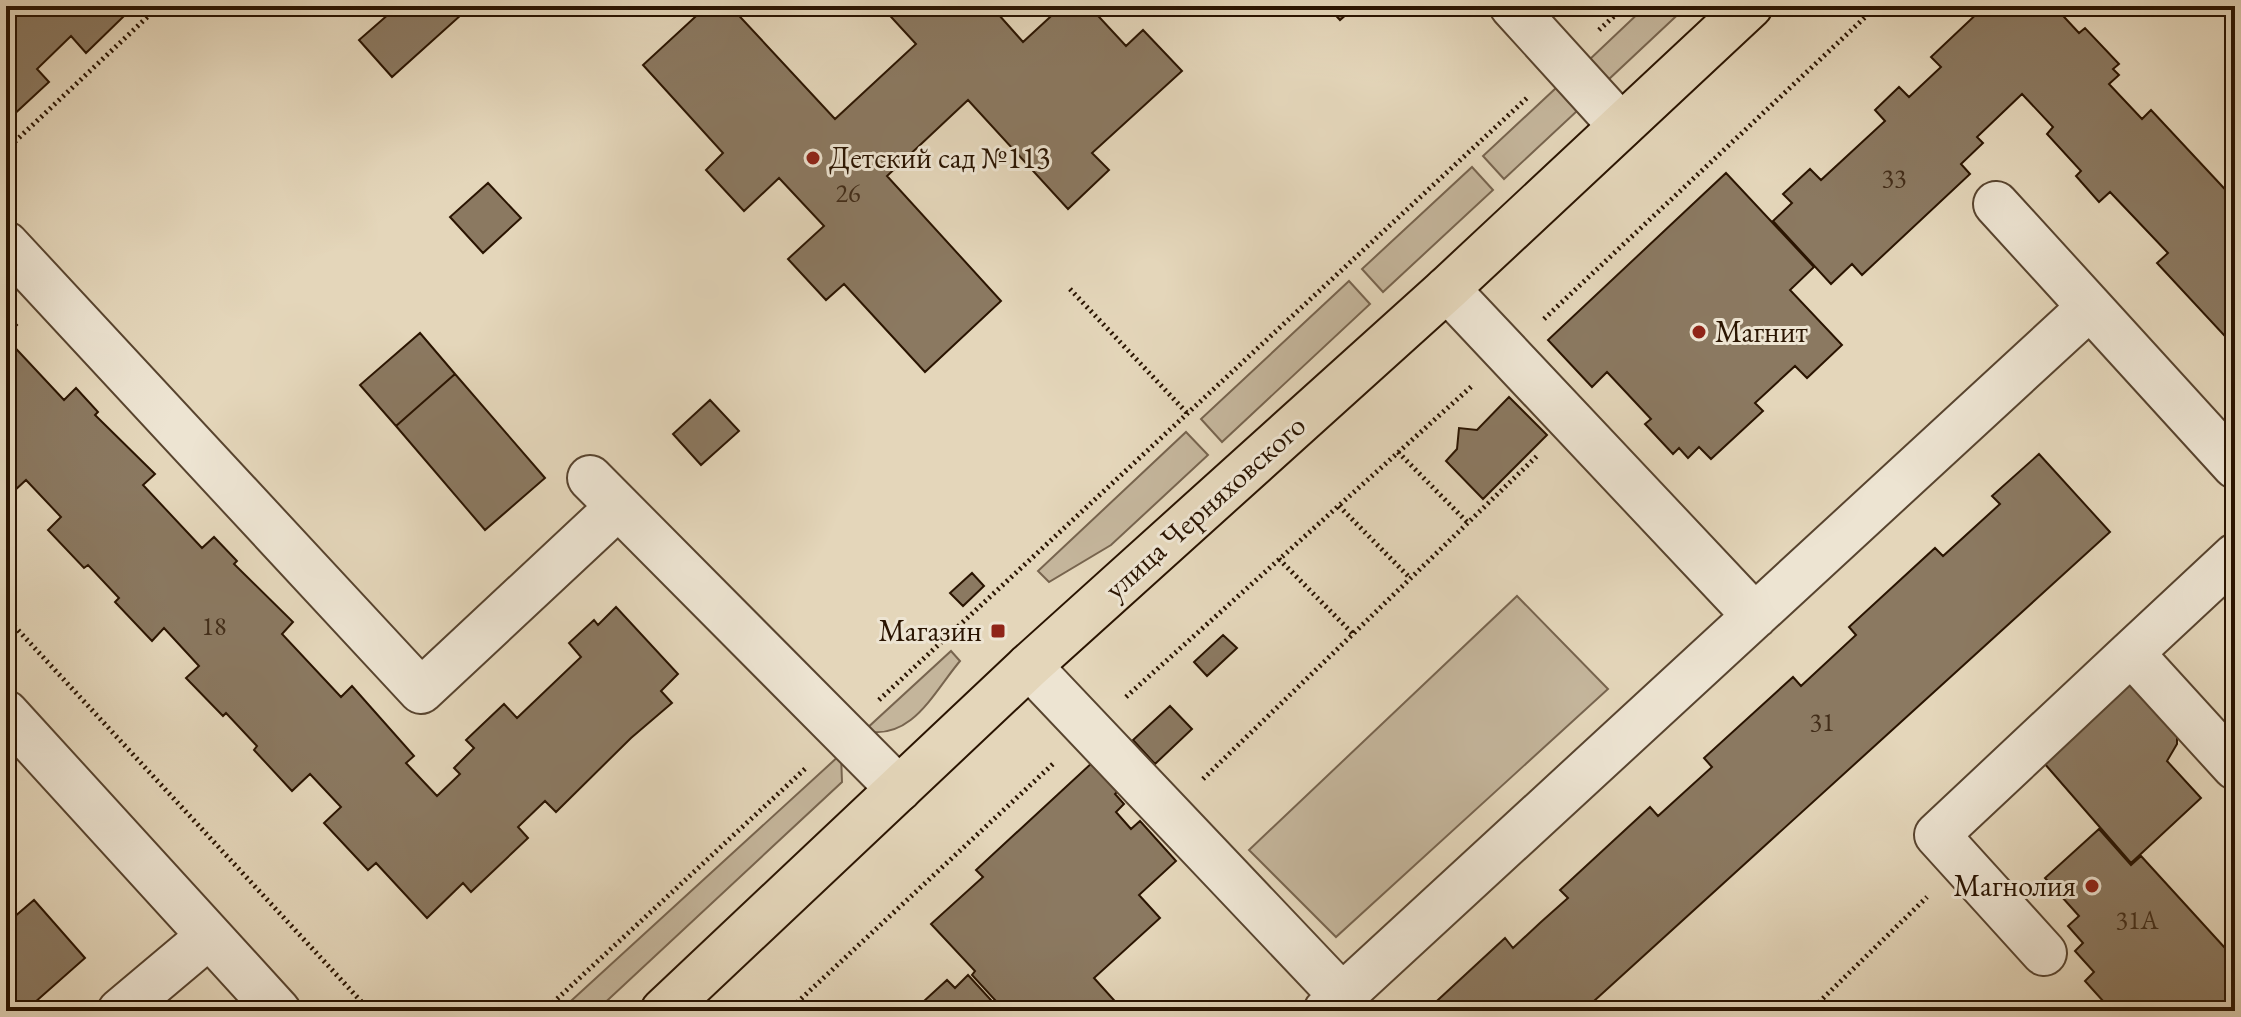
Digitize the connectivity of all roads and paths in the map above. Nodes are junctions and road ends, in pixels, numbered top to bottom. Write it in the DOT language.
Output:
graph roads {
  1 [pos="159,6"];
  2 [pos="1512,6"];
  3 [pos="1625,6"];
  4 [pos="1750,6"];
  5 [pos="1877,6"];
  6 [pos="1564,63"];
  7 [pos="1621,126"];
  8 [pos="6,150"];
  9 [pos="1996,204"];
  10 [pos="6,244"];
  11 [pos="1070,289"];
  12 [pos="1447,289"];
  13 [pos="2090,307"];
  14 [pos="1509,353"];
  15 [pos="1187,414"];
  16 [pos="1573,422"];
  17 [pos="1398,452"];
  18 [pos="2235,466"];
  19 [pos="1339,506"];
  20 [pos="1467,522"];
  21 [pos="2235,556"];
  22 [pos="1279,559"];
  23 [pos="1410,578"];
  24 [pos="1755,616"];
  25 [pos="6,617"];
  26 [pos="1353,634"];
  27 [pos="2131,653"];
  28 [pos="1029,666"];
  29 [pos="6,713"];
  30 [pos="1089,730"];
  31 [pos="844,733"];
  32 [pos="2235,767"];
  33 [pos="899,789"];
  34 [pos="1168,813"];
  35 [pos="1962,862"];
  36 [pos="208,937"];
  37 [pos="2044,953"];
  38 [pos="1334,1004"];
  39 [pos="120,1011"];
  40 [pos="278,1011"];
  41 [pos="370,1011"];
  42 [pos="544,1011"];
  43 [pos="663,1011"];
  44 [pos="788,1011"];
  45 [pos="1810,1011"];
  1 -- 8 [label="path"];
  2 -- 6 [label="street"];
  3 -- 6 [label="path"];
  4 -- 7 [label="main road, улица Черняховского"];
  5 -- 14 [label="path"];
  6 -- 7 [label="street"];
  6 -- 15 [label="path"];
  7 -- 12 [label="main road, улица Черняховского"];
  9 -- 13 [label="street"];
  10 -- 31 [label="street"];
  11 -- 15 [label="path"];
  12 -- 14 [label="street"];
  12 -- 28 [label="main road, улица Черняховского"];
  13 -- 18 [label="street"];
  13 -- 24 [label="street"];
  14 -- 16 [label="street"];
  14 -- 17 [label="path"];
  15 -- 31 [label="path"];
  16 -- 20 [label="path"];
  16 -- 24 [label="street"];
  17 -- 19 [label="path"];
  17 -- 20 [label="path"];
  19 -- 22 [label="path"];
  19 -- 23 [label="path"];
  20 -- 23 [label="path"];
  21 -- 27 [label="street"];
  22 -- 26 [label="path"];
  22 -- 30 [label="path"];
  23 -- 26 [label="path"];
  24 -- 38 [label="street"];
  25 -- 41 [label="path"];
  26 -- 34 [label="path"];
  27 -- 32 [label="street"];
  27 -- 35 [label="street"];
  28 -- 30 [label="street"];
  28 -- 33 [label="main road, улица Черняховского"];
  29 -- 36 [label="street"];
  30 -- 34 [label="street"];
  30 -- 44 [label="path"];
  31 -- 33 [label="street"];
  31 -- 42 [label="path"];
  33 -- 43 [label="main road, улица Черняховского"];
  34 -- 38 [label="street"];
  35 -- 37 [label="street"];
  35 -- 45 [label="path"];
  36 -- 39 [label="street"];
  36 -- 40 [label="street"];
}
